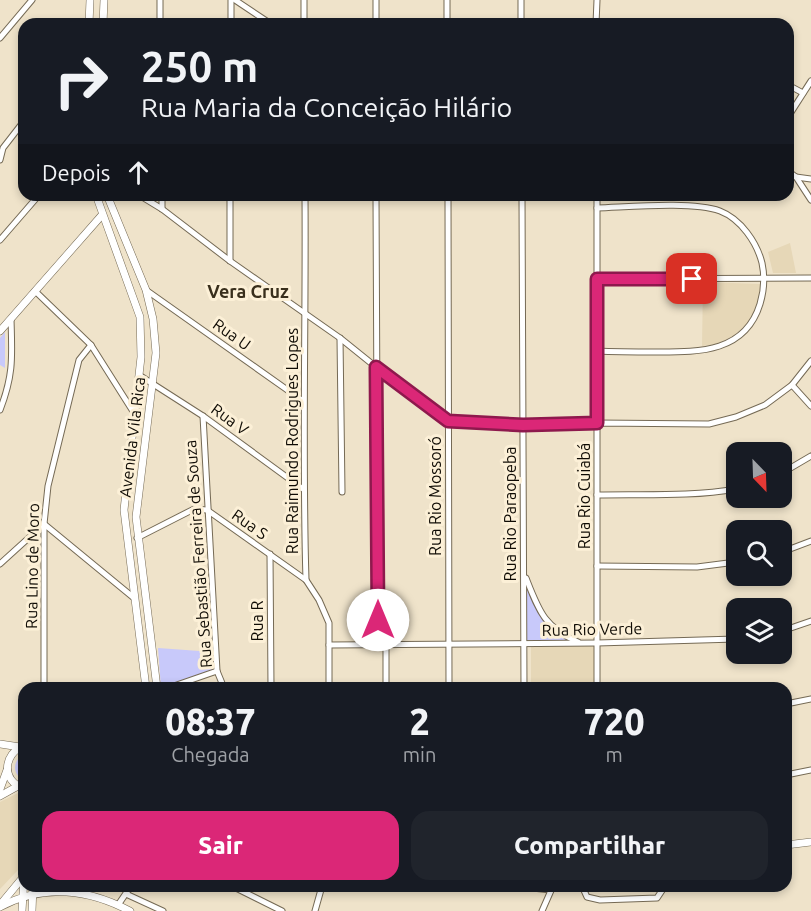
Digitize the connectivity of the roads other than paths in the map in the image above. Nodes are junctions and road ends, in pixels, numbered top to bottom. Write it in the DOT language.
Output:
graph roads {
  1 [pos="32,0"];
  2 [pos="90,0"];
  3 [pos="104,0"];
  4 [pos="160,0"];
  5 [pos="233,0"];
  6 [pos="304,0"];
  7 [pos="376,0"];
  8 [pos="447,0"];
  9 [pos="521,0"];
  10 [pos="597,0"];
  11 [pos="89,18"];
  12 [pos="103,18"];
  13 [pos="160,18"];
  14 [pos="232,18"];
  15 [pos="262,18"];
  16 [pos="304,18"];
  17 [pos="376,18"];
  18 [pos="447,18"];
  19 [pos="521,18"];
  20 [pos="597,18"];
  21 [pos="0,38"];
  22 [pos="811,81"];
  23 [pos="794,88"];
  24 [pos="803,93"];
  25 [pos="794,107"];
  26 [pos="18,128"];
  27 [pos="1,147"];
  28 [pos="0,159"];
  29 [pos="796,177"];
  30 [pos="811,179"];
  31 [pos="811,200"];
  32 [pos="34,201"];
  33 [pos="98,201"];
  34 [pos="109,201"];
  35 [pos="149,201"];
  36 [pos="162,201"];
  37 [pos="230,201"];
  38 [pos="305,201"];
  39 [pos="376,201"];
  40 [pos="448,201"];
  41 [pos="522,201"];
  42 [pos="597,201"];
  43 [pos="597,208"];
  44 [pos="162,209"];
  45 [pos="102,214"];
  46 [pos="0,240"];
  47 [pos="230,261"];
  48 [pos="811,278"];
  49 [pos="597,279"];
  50 [pos="764,279"];
  51 [pos="146,290"];
  52 [pos="35,291"];
  53 [pos="306,316"];
  54 [pos="11,319"];
  55 [pos="0,331"];
  56 [pos="340,338"];
  57 [pos="91,345"];
  58 [pos="597,351"];
  59 [pos="811,361"];
  60 [pos="376,367"];
  61 [pos="139,375"];
  62 [pos="152,384"];
  63 [pos="792,385"];
  64 [pos="303,401"];
  65 [pos="811,406"];
  66 [pos="0,410"];
  67 [pos="135,414"];
  68 [pos="203,416"];
  69 [pos="448,421"];
  70 [pos="597,423"];
  71 [pos="523,425"];
  72 [pos="811,456"];
  73 [pos="792,467"];
  74 [pos="303,489"];
  75 [pos="726,490"];
  76 [pos="342,492"];
  77 [pos="597,495"];
  78 [pos="207,510"];
  79 [pos="44,524"];
  80 [pos="137,538"];
  81 [pos="811,541"];
  82 [pos="792,548"];
  83 [pos="270,554"];
  84 [pos="726,563"];
  85 [pos="0,564"];
  86 [pos="597,566"];
  87 [pos="525,575"];
  88 [pos="306,580"];
  89 [pos="134,598"];
  90 [pos="811,621"];
  91 [pos="792,628"];
  92 [pos="726,639"];
  93 [pos="378,643"];
  94 [pos="386,643"];
  95 [pos="580,643"];
  96 [pos="597,643"];
  97 [pos="523,644"];
  98 [pos="329,645"];
  99 [pos="448,645"];
  100 [pos="217,671"];
  101 [pos="44,682"];
  102 [pos="145,682"];
  103 [pos="156,682"];
  104 [pos="192,682"];
  105 [pos="222,682"];
  106 [pos="271,682"];
  107 [pos="329,682"];
  108 [pos="386,682"];
  109 [pos="449,682"];
  110 [pos="524,682"];
  111 [pos="597,682"];
  112 [pos="811,699"];
  113 [pos="792,703"];
  114 [pos="0,744"];
  115 [pos="18,746"];
  116 [pos="18,750"];
  117 [pos="0,753"];
  118 [pos="8,759"];
  119 [pos="7,770"];
  120 [pos="811,770"];
  121 [pos="792,774"];
  122 [pos="18,785"];
  123 [pos="0,789"];
  124 [pos="18,789"];
  125 [pos="0,796"];
  126 [pos="811,842"];
  127 [pos="792,844"];
  128 [pos="18,884"];
  129 [pos="22,892"];
  130 [pos="30,892"];
  131 [pos="33,892"];
  132 [pos="84,892"];
  133 [pos="244,892"];
  134 [pos="320,892"];
  135 [pos="550,892"];
  136 [pos="585,892"];
  137 [pos="661,892"];
  138 [pos="126,894"];
  139 [pos="21,897"];
  140 [pos="118,905"];
  141 [pos="0,906"];
  142 [pos="22,911"];
  143 [pos="32,911"];
  144 [pos="130,911"];
  145 [pos="163,911"];
  146 [pos="282,911"];
  147 [pos="315,911"];
  148 [pos="542,911"];
  1 -- 21 [label="street"];
  2 -- 11 [label="street"];
  3 -- 12 [label="street"];
  4 -- 13 [label="street"];
  5 -- 14 [label="street"];
  5 -- 15 [label="street"];
  6 -- 16 [label="street"];
  7 -- 17 [label="street"];
  8 -- 18 [label="street"];
  9 -- 19 [label="street"];
  10 -- 20 [label="street"];
  22 -- 24 [label="street"];
  23 -- 24 [label="street"];
  24 -- 25 [label="street"];
  26 -- 27 [label="street"];
  27 -- 28 [label="street"];
  29 -- 30 [label="street"];
  29 -- 31 [label="street"];
  32 -- 46 [label="street"];
  33 -- 45 [label="street, Avenida Vila Rica"];
  34 -- 51 [label="street, Avenida Vila Rica"];
  35 -- 44 [label="street"];
  36 -- 44 [label="street"];
  37 -- 47 [label="street"];
  38 -- 53 [label="street, Rua Raimundo Rodrigues Lopes"];
  39 -- 60 [label="street"];
  40 -- 69 [label="street, Rua Rio Mossoró"];
  41 -- 71 [label="street, Rua Rio Paraopeba"];
  42 -- 43 [label="street, Rua Rio Cuiabá"];
  43 -- 49 [label="street, Rua Rio Cuiabá"];
  43 -- 50 [label="street"];
  44 -- 47 [label="street"];
  45 -- 52 [label="street"];
  45 -- 61 [label="street, Avenida Vila Rica"];
  47 -- 53 [label="street"];
  48 -- 50 [label="street"];
  49 -- 50 [label="street"];
  49 -- 58 [label="street, Rua Rio Cuiabá"];
  50 -- 58 [label="street"];
  51 -- 62 [label="street, Avenida Vila Rica"];
  51 -- 64 [label="street, Rua U"];
  52 -- 54 [label="street"];
  52 -- 57 [label="street"];
  53 -- 56 [label="street"];
  53 -- 64 [label="street, Rua Raimundo Rodrigues Lopes"];
  54 -- 55 [label="street"];
  54 -- 66 [label="street"];
  56 -- 60 [label="street"];
  56 -- 76 [label="street"];
  57 -- 67 [label="street"];
  57 -- 79 [label="street, Rua Lino de Moro"];
  58 -- 70 [label="street, Rua Rio Cuiabá"];
  59 -- 63 [label="street"];
  60 -- 69 [label="street"];
  60 -- 93 [label="street"];
  61 -- 62 [label="street, Rua V"];
  61 -- 67 [label="street, Avenida Vila Rica"];
  62 -- 68 [label="street, Rua V"];
  62 -- 80 [label="street, Avenida Vila Rica"];
  63 -- 65 [label="street"];
  63 -- 70 [label="street"];
  64 -- 74 [label="street, Rua Raimundo Rodrigues Lopes"];
  67 -- 89 [label="street, Avenida Vila Rica"];
  68 -- 74 [label="street, Rua V"];
  68 -- 78 [label="street, Rua Sebastião Ferreira de Souza"];
  69 -- 71 [label="street"];
  69 -- 99 [label="street, Rua Rio Mossoró"];
  70 -- 71 [label="street"];
  70 -- 77 [label="street, Rua Rio Cuiabá"];
  71 -- 87 [label="street, Rua Rio Paraopeba"];
  72 -- 73 [label="street"];
  74 -- 88 [label="street, Rua Raimundo Rodrigues Lopes"];
  75 -- 77 [label="street"];
  77 -- 86 [label="street, Rua Rio Cuiabá"];
  78 -- 80 [label="street, Rua S"];
  78 -- 83 [label="street, Rua S"];
  78 -- 100 [label="street, Rua Sebastião Ferreira de Souza"];
  79 -- 85 [label="street"];
  79 -- 89 [label="street"];
  79 -- 101 [label="street, Rua Lino de Moro"];
  80 -- 103 [label="street, Avenida Vila Rica"];
  81 -- 82 [label="street"];
  83 -- 88 [label="street, Rua S"];
  83 -- 106 [label="street, Rua R"];
  84 -- 86 [label="street"];
  86 -- 96 [label="street, Rua Rio Cuiabá"];
  87 -- 95 [label="street"];
  87 -- 97 [label="street, Rua Rio Paraopeba"];
  88 -- 98 [label="street, Rua S"];
  89 -- 102 [label="street, Avenida Vila Rica"];
  90 -- 91 [label="street"];
  92 -- 96 [label="street, Rua Rio Verde"];
  93 -- 94 [label="street, Rua Rio Verde"];
  93 -- 98 [label="street, Rua Rio Verde"];
  94 -- 99 [label="street, Rua Rio Verde"];
  94 -- 108 [label="street"];
  95 -- 96 [label="street, Rua Rio Verde"];
  95 -- 97 [label="street, Rua Rio Verde"];
  96 -- 111 [label="street, Rua Rio Cuiabá"];
  97 -- 99 [label="street, Rua Rio Verde"];
  97 -- 110 [label="street, Rua Rio Paraopeba"];
  98 -- 107 [label="street, Rua S"];
  99 -- 109 [label="street, Rua Rio Mossoró"];
  100 -- 104 [label="street"];
  100 -- 105 [label="street, Rua Sebastião Ferreira de Souza"];
  112 -- 113 [label="street"];
  114 -- 115 [label="street"];
  116 -- 118 [label="street"];
  117 -- 118 [label="street"];
  118 -- 119 [label="street"];
  119 -- 122 [label="street"];
  119 -- 123 [label="street"];
  120 -- 121 [label="street"];
  124 -- 125 [label="street"];
  126 -- 127 [label="street"];
  128 -- 141 [label="street"];
  129 -- 139 [label="street"];
  130 -- 139 [label="street"];
  131 -- 143 [label="street"];
  132 -- 140 [label="street"];
  133 -- 146 [label="street"];
  134 -- 147 [label="street"];
  135 -- 148 [label="street"];
  136 -- 137 [label="street"];
  138 -- 140 [label="street"];
  138 -- 145 [label="street"];
  139 -- 141 [label="street"];
  139 -- 142 [label="street"];
  140 -- 144 [label="street"];
}
